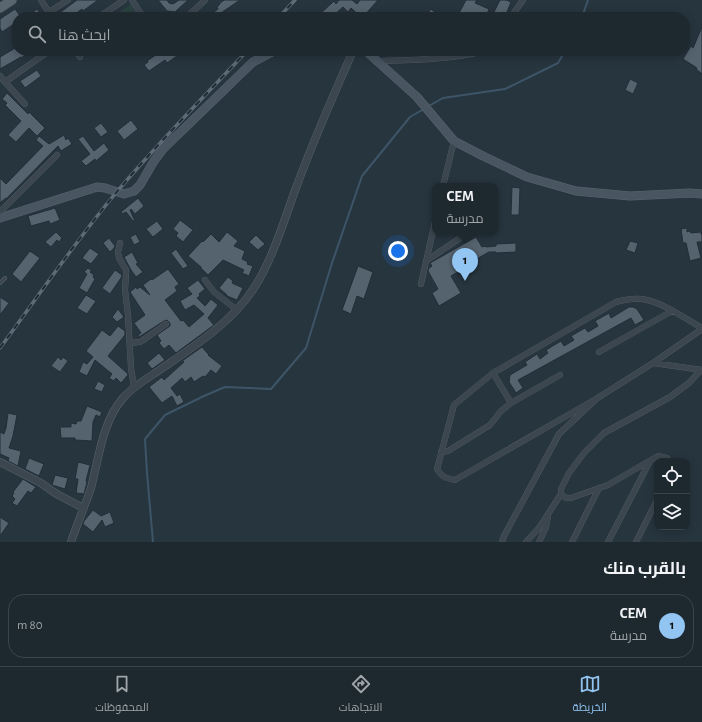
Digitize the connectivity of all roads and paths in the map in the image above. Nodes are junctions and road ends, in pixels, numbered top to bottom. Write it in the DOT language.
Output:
graph roads {
  1 [pos="41,0"];
  2 [pos="68,0"];
  3 [pos="124,0"];
  4 [pos="132,0"];
  5 [pos="205,0"];
  6 [pos="523,0"];
  7 [pos="48,12"];
  8 [pos="54,12"];
  9 [pos="106,12"];
  10 [pos="140,12"];
  11 [pos="192,12"];
  12 [pos="515,12"];
  13 [pos="42,56"];
  14 [pos="264,56"];
  15 [pos="351,56"];
  16 [pos="372,56"];
  17 [pos="458,56"];
  18 [pos="378,61"];
  19 [pos="0,76"];
  20 [pos="5,82"];
  21 [pos="25,104"];
  22 [pos="454,141"];
  23 [pos="57,155"];
  24 [pos="444,183"];
  25 [pos="702,193"];
  26 [pos="0,212"];
  27 [pos="0,218"];
  28 [pos="432,235"];
  29 [pos="465,235"];
  30 [pos="120,243"];
  31 [pos="426,261"];
  32 [pos="5,278"];
  33 [pos="205,280"];
  34 [pos="0,284"];
  35 [pos="421,284"];
  36 [pos="237,310"];
  37 [pos="672,311"];
  38 [pos="166,324"];
  39 [pos="702,329"];
  40 [pos="130,343"];
  41 [pos="600,352"];
  42 [pos="653,363"];
  43 [pos="702,370"];
  44 [pos="493,373"];
  45 [pos="560,375"];
  46 [pos="134,387"];
  47 [pos="596,399"];
  48 [pos="511,403"];
  49 [pos="441,452"];
  50 [pos="654,458"];
  51 [pos="655,458"];
  52 [pos="667,458"];
  53 [pos="650,461"];
  54 [pos="0,462"];
  55 [pos="599,488"];
  56 [pos="562,494"];
  57 [pos="654,506"];
  58 [pos="84,508"];
  59 [pos="549,513"];
  60 [pos="71,542"];
  61 [pos="502,542"];
  62 [pos="526,542"];
  63 [pos="539,542"];
  64 [pos="572,542"];
  65 [pos="608,542"];
  66 [pos="636,542"];
  1 -- 7 [label="street"];
  2 -- 8 [label="street"];
  3 -- 9 [label="street"];
  4 -- 10 [label="street"];
  5 -- 11 [label="street"];
  6 -- 12 [label="street"];
  13 -- 20 [label="street"];
  14 -- 27 [label="main road"];
  15 -- 36 [label="street"];
  16 -- 18 [label="main road"];
  17 -- 18 [label="street"];
  18 -- 22 [label="main road"];
  19 -- 20 [label="street"];
  20 -- 21 [label="street"];
  22 -- 24 [label="street"];
  22 -- 25 [label="main road"];
  23 -- 26 [label="street"];
  28 -- 31 [label="street"];
  29 -- 31 [label="street"];
  30 -- 40 [label="street"];
  31 -- 35 [label="street"];
  32 -- 34 [label="lane"];
  33 -- 36 [label="street"];
  36 -- 46 [label="street"];
  37 -- 39 [label="street"];
  37 -- 41 [label="street"];
  37 -- 44 [label="street"];
  38 -- 40 [label="street"];
  39 -- 42 [label="street"];
  40 -- 46 [label="street"];
  42 -- 43 [label="street"];
  42 -- 47 [label="street"];
  43 -- 56 [label="street"];
  44 -- 48 [label="street"];
  44 -- 49 [label="street"];
  45 -- 48 [label="street"];
  46 -- 58 [label="street"];
  47 -- 49 [label="street"];
  47 -- 61 [label="street"];
  48 -- 49 [label="street"];
  50 -- 53 [label="street"];
  51 -- 52 [label="street"];
  53 -- 55 [label="street"];
  53 -- 65 [label="street"];
  54 -- 58 [label="street"];
  55 -- 56 [label="street"];
  55 -- 64 [label="street"];
  56 -- 59 [label="street"];
  57 -- 66 [label="street"];
  58 -- 60 [label="street"];
  59 -- 62 [label="street"];
  59 -- 63 [label="street"];
}
